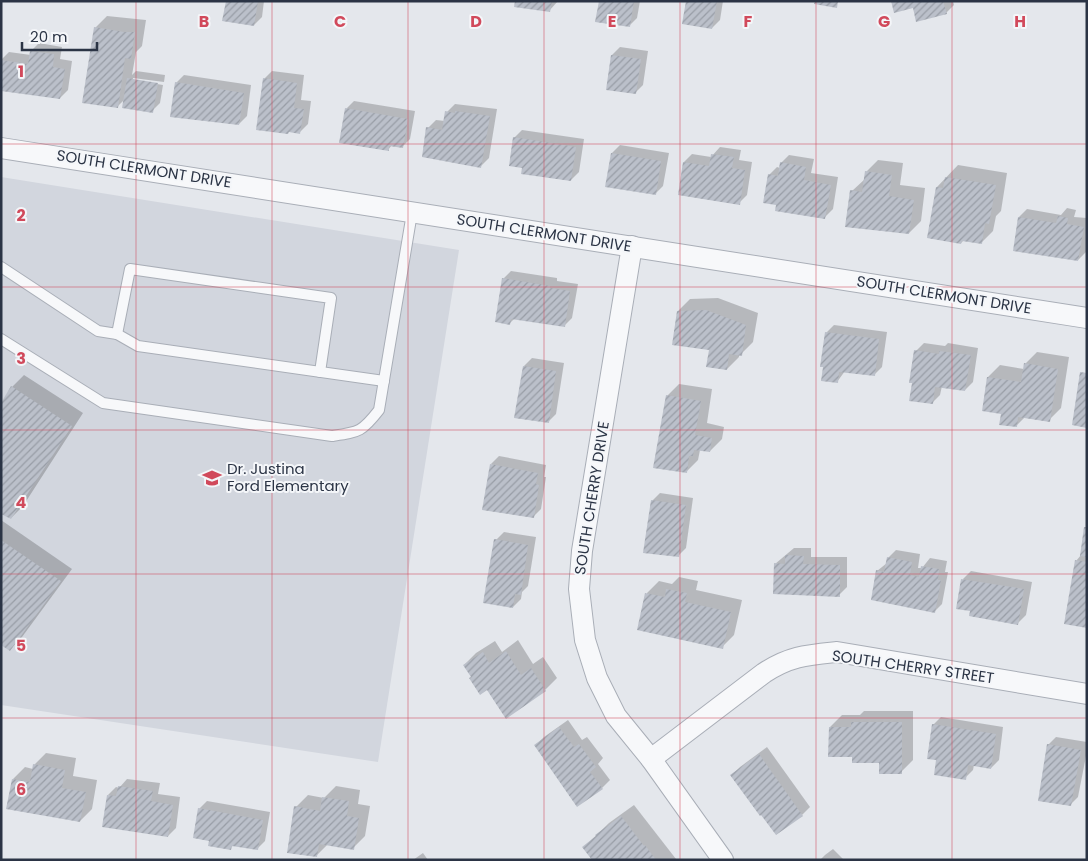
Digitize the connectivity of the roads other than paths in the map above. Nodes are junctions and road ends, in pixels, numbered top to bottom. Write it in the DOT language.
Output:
graph roads {
  1 [pos="1,148"];
  2 [pos="412,212"];
  3 [pos="632,246"];
  4 [pos="1,267"];
  5 [pos="1087,318"];
  6 [pos="117,334"];
  7 [pos="1,339"];
  8 [pos="320,372"];
  9 [pos="384,381"];
  10 [pos="1087,694"];
  11 [pos="651,760"];
  12 [pos="723,860"];
  1 -- 2 [label="street, SOUTH CLERMONT DRIVE"];
  2 -- 3 [label="street, SOUTH CLERMONT DRIVE"];
  2 -- 9 [label="lane"];
  3 -- 5 [label="street, SOUTH CLERMONT DRIVE"];
  3 -- 11 [label="street, SOUTH CHERRY DRIVE"];
  4 -- 6 [label="lane"];
  6 -- 8 [label="lane"];
  6 -- 8 [label="lane"];
  7 -- 9 [label="lane"];
  8 -- 9 [label="lane"];
  10 -- 11 [label="street, SOUTH CHERRY STREET"];
  11 -- 12 [label="street, SOUTH CHERRY DRIVE"];
}
